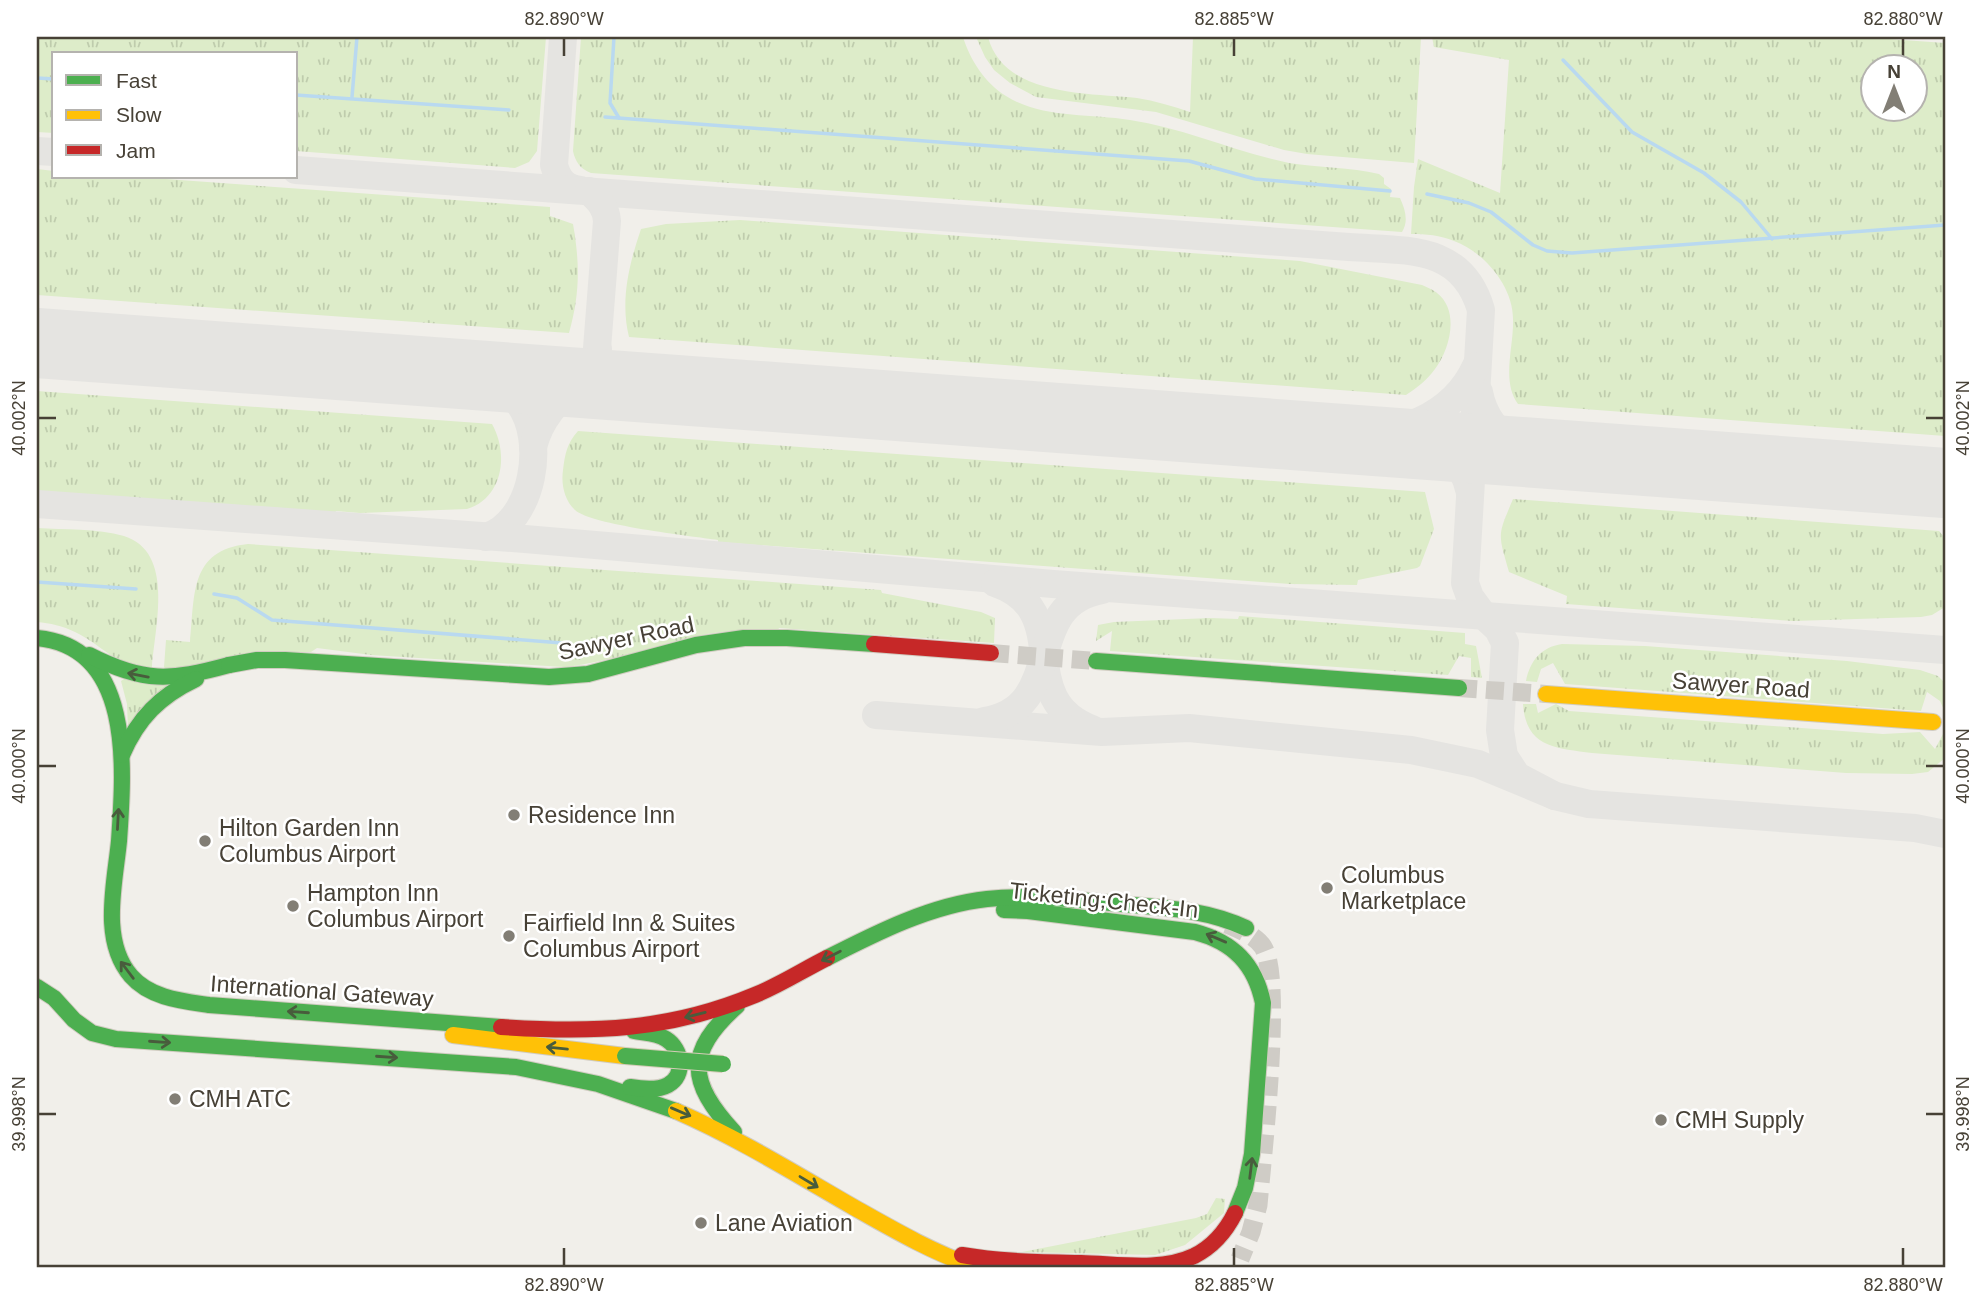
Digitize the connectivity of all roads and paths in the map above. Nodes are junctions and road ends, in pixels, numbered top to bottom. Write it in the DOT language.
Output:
graph roads {
  1 [pos="37,638"];
  2 [pos="78,650"];
  3 [pos="991,653"];
  4 [pos="1096,661"];
  5 [pos="229,665"];
  6 [pos="1459,688"];
  7 [pos="1546,694"];
  8 [pos="1933,722"];
  9 [pos="119,763"];
  10 [pos="1246,928"];
  11 [pos="883,932"];
  12 [pos="37,987"];
  13 [pos="756,995"];
  14 [pos="345,1016"];
  15 [pos="616,1029"];
  16 [pos="723,1064"];
  17 [pos="560,1074"];
  18 [pos="750,1147"];
  19 [pos="906,1237"];
  20 [pos="975,1267"];
  1 -- 2 [label="main road"];
  5 -- 2 [label="main road, one-way"];
  2 -- 9 [label="main road, International Gateway"];
  3 -- 5 [label="main road, Sawyer Road"];
  4 -- 6 [label="main road"];
  5 -- 9 [label="main road"];
  7 -- 8 [label="main road, Sawyer Road"];
  14 -- 9 [label="main road, International Gateway, one-way"];
  10 -- 11 [label="main road"];
  11 -- 13 [label="main road, International Gateway, one-way"];
  19 -- 11 [label="main road, Ticketing;Check-In, one-way"];
  12 -- 17 [label="main road, one-way"];
  13 -- 15 [label="main road, International Gateway, one-way"];
  13 -- 18 [label="main road"];
  14 -- 15 [label="main road, International Gateway"];
  16 -- 14 [label="main road, one-way, bridge"];
  15 -- 17 [label="main road"];
  17 -- 18 [label="main road, one-way"];
  18 -- 19 [label="main road, one-way"];
  19 -- 20 [label="main road"];
}
